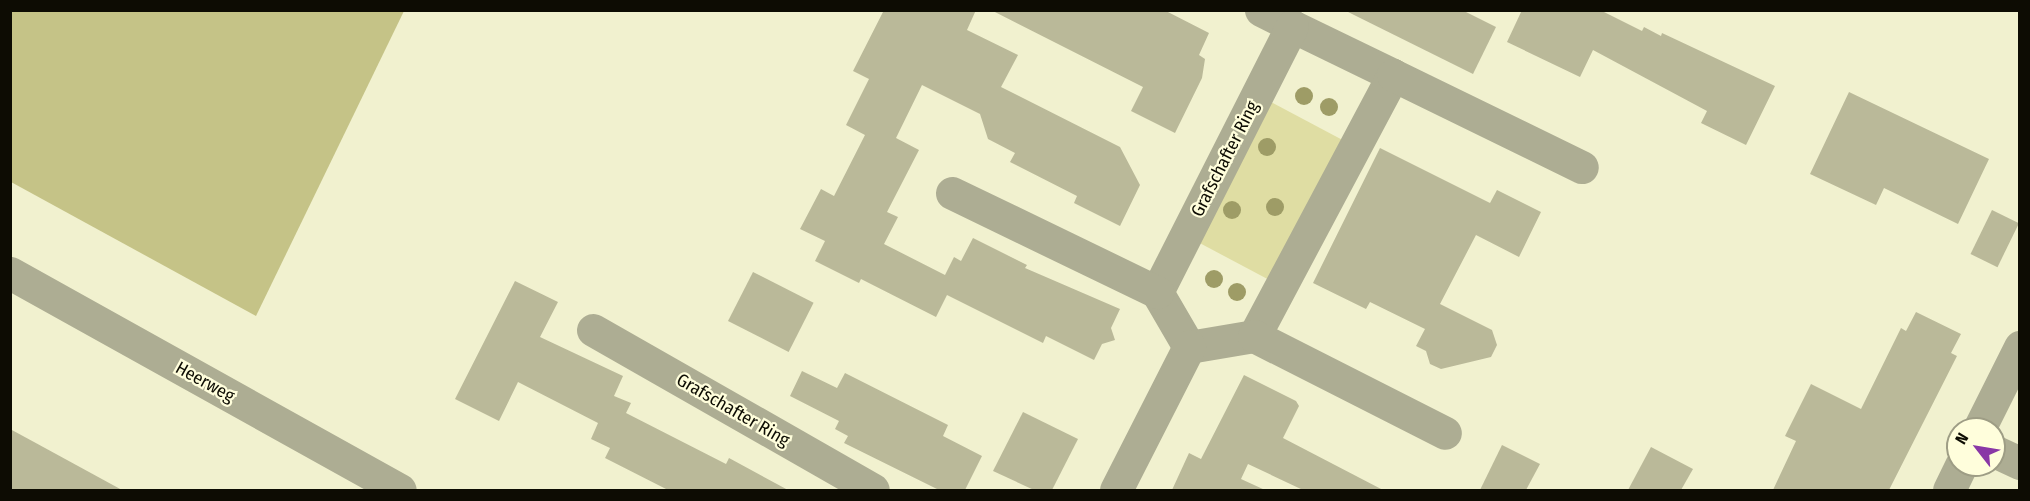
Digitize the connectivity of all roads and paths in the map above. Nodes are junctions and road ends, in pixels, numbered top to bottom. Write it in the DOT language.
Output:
graph roads {
  1 [pos="1261,10"];
  2 [pos="1293,26"];
  3 [pos="1393,75"];
  4 [pos="1582,166"];
  5 [pos="952,193"];
  6 [pos="10,273"];
  7 [pos="1157,292"];
  8 [pos="593,330"];
  9 [pos="1254,336"];
  10 [pos="1188,347"];
  11 [pos="2019,347"];
  12 [pos="1985,417"];
  13 [pos="1444,433"];
  14 [pos="400,490"];
  15 [pos="873,490"];
  16 [pos="1116,490"];
  1 -- 2 [label="street"];
  2 -- 3 [label="street"];
  2 -- 7 [label="street, Grafschafter Ring"];
  3 -- 4 [label="street"];
  3 -- 9 [label="street"];
  5 -- 7 [label="street"];
  6 -- 14 [label="street, Heerweg"];
  7 -- 10 [label="street"];
  8 -- 15 [label="street, Grafschafter Ring"];
  9 -- 10 [label="street"];
  9 -- 13 [label="street"];
  10 -- 16 [label="street"];
  11 -- 12 [label="street"];
}
